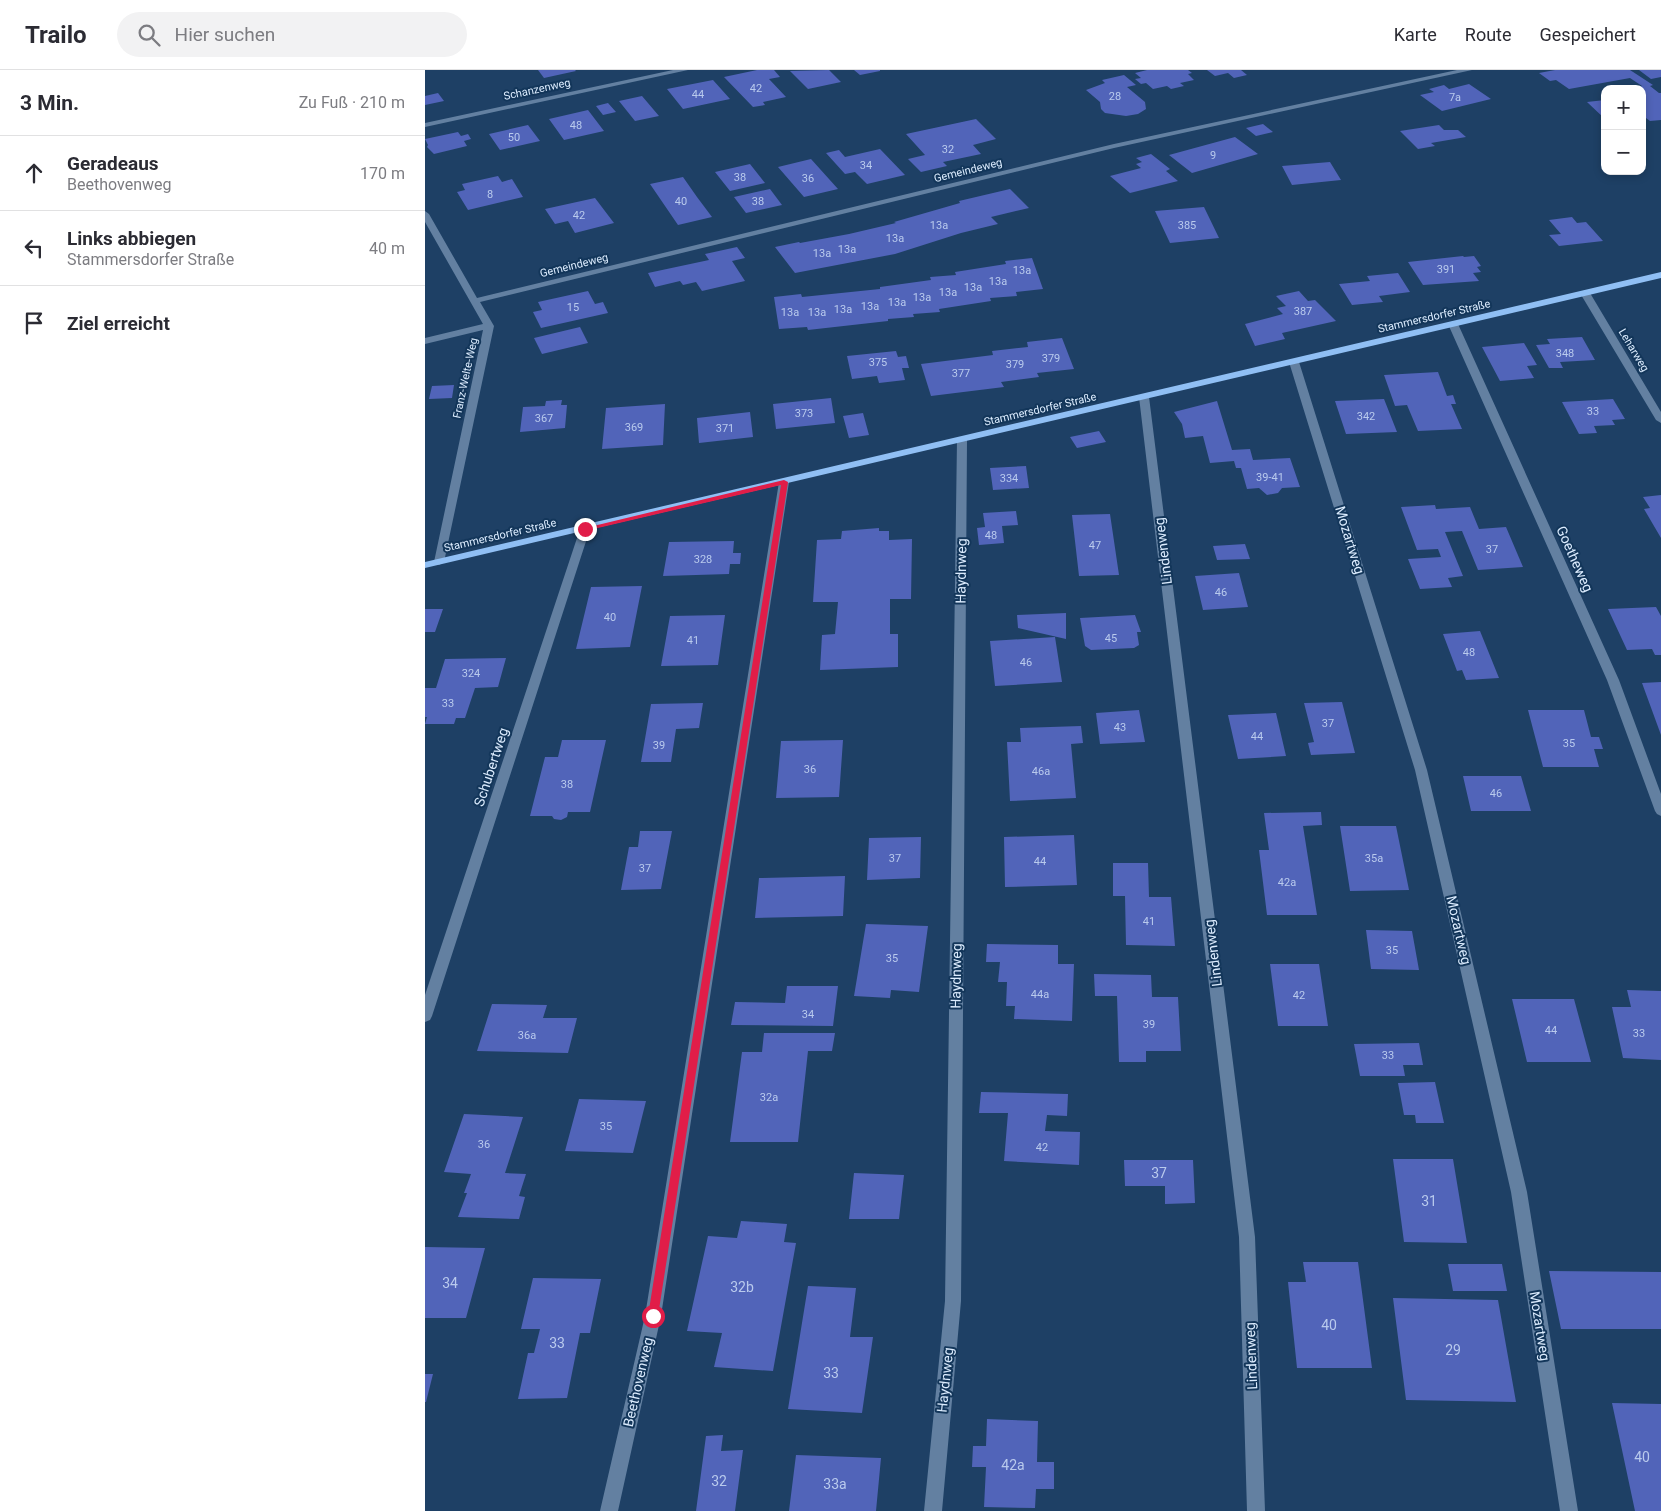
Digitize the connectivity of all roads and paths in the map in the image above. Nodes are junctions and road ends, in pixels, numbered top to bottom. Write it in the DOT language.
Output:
graph roads {
  1 [pos="684,70"];
  2 [pos="1468,70"];
  3 [pos="425,125"];
  4 [pos="425,214"];
  5 [pos="1661,275"];
  6 [pos="1585,293"];
  7 [pos="475,301"];
  8 [pos="1453,324"];
  9 [pos="489,326"];
  10 [pos="425,341"];
  11 [pos="1294,362"];
  12 [pos="1144,397"];
  13 [pos="1661,420"];
  14 [pos="962,440"];
  15 [pos="784,482"];
  16 [pos="585,529"];
  17 [pos="439,562"];
  18 [pos="425,565"];
  19 [pos="1661,811"];
  20 [pos="425,1016"];
  21 [pos="609,1511"];
  22 [pos="933,1511"];
  23 [pos="1256,1511"];
  24 [pos="1569,1511"];
  1 -- 3 [label="street, Schanzenweg"];
  2 -- 7 [label="street, Gemeindeweg"];
  4 -- 7 [label="street, Franz-Welte-Weg"];
  5 -- 6 [label="main road, Stammersdorfer Straße"];
  6 -- 8 [label="main road, Stammersdorfer Straße"];
  6 -- 13 [label="street, Leharweg"];
  7 -- 9 [label="street, Franz-Welte-Weg"];
  8 -- 11 [label="main road, Stammersdorfer Straße"];
  8 -- 19 [label="street, Goetheweg"];
  9 -- 10 [label="street"];
  9 -- 17 [label="street, Franz-Welte-Weg"];
  11 -- 12 [label="main road, Stammersdorfer Straße"];
  11 -- 24 [label="street, Mozartweg"];
  12 -- 14 [label="main road, Stammersdorfer Straße"];
  12 -- 23 [label="street, Lindenweg"];
  14 -- 15 [label="main road, Stammersdorfer Straße"];
  14 -- 22 [label="street, Haydnweg"];
  15 -- 16 [label="main road, Stammersdorfer Straße"];
  15 -- 21 [label="street, Beethovenweg"];
  16 -- 17 [label="main road, Stammersdorfer Straße"];
  16 -- 20 [label="street, Schubertweg"];
  17 -- 18 [label="main road, Stammersdorfer Straße"];
}
